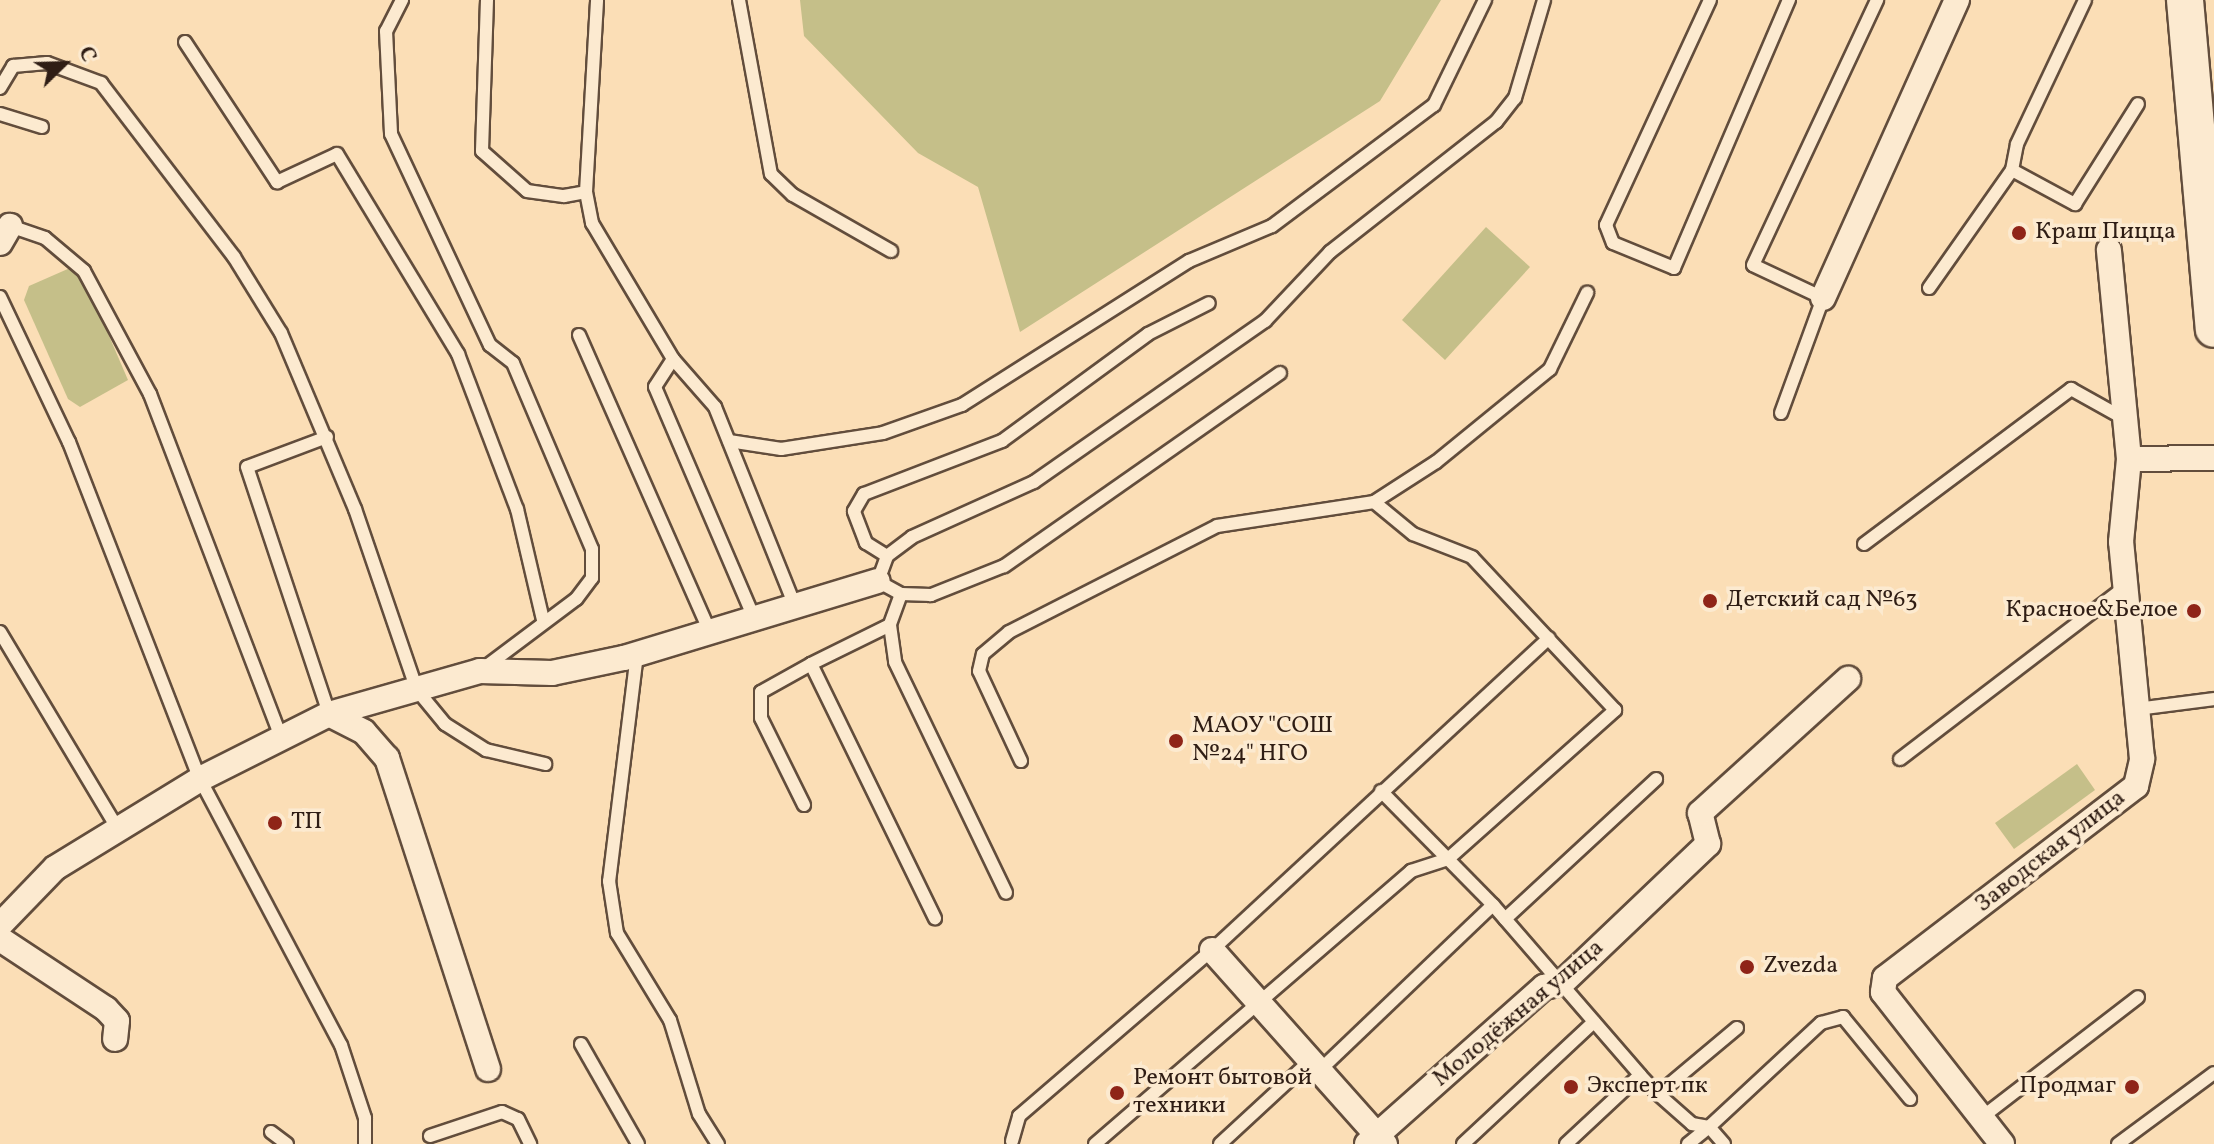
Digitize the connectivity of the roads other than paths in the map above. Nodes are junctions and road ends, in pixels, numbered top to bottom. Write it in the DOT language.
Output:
graph roads {
  1 [pos="402,0"];
  2 [pos="487,0"];
  3 [pos="597,0"];
  4 [pos="739,0"];
  5 [pos="1485,0"];
  6 [pos="1544,0"];
  7 [pos="1789,0"];
  8 [pos="1877,0"];
  9 [pos="1957,0"];
  10 [pos="2085,0"];
  11 [pos="2185,0"];
  12 [pos="1704,2"];
  13 [pos="185,42"];
  14 [pos="0,88"];
  15 [pos="2138,104"];
  16 [pos="0,114"];
  17 [pos="42,127"];
  18 [pos="2012,170"];
  19 [pos="586,192"];
  20 [pos="5,234"];
  21 [pos="2109,250"];
  22 [pos="891,251"];
  23 [pos="1929,288"];
  24 [pos="1587,293"];
  25 [pos="0,297"];
  26 [pos="1823,298"];
  27 [pos="1209,303"];
  28 [pos="2214,329"];
  29 [pos="579,335"];
  30 [pos="673,359"];
  31 [pos="1280,373"];
  32 [pos="1781,413"];
  33 [pos="2123,418"];
  34 [pos="327,437"];
  35 [pos="729,441"];
  36 [pos="2214,458"];
  37 [pos="2129,459"];
  38 [pos="1374,502"];
  39 [pos="1864,544"];
  40 [pos="887,556"];
  41 [pos="878,581"];
  42 [pos="2126,586"];
  43 [pos="901,594"];
  44 [pos="795,606"];
  45 [pos="754,618"];
  46 [pos="543,620"];
  47 [pos="890,625"];
  48 [pos="0,632"];
  49 [pos="710,632"];
  50 [pos="1549,638"];
  51 [pos="637,654"];
  52 [pos="811,664"];
  53 [pos="480,671"];
  54 [pos="1848,679"];
  55 [pos="417,690"];
  56 [pos="2214,699"];
  57 [pos="2137,709"];
  58 [pos="329,714"];
  59 [pos="280,734"];
  60 [pos="1900,759"];
  61 [pos="1021,761"];
  62 [pos="545,764"];
  63 [pos="200,779"];
  64 [pos="1656,779"];
  65 [pos="1381,791"];
  66 [pos="804,805"];
  67 [pos="119,831"];
  68 [pos="1448,859"];
  69 [pos="1006,893"];
  70 [pos="1493,905"];
  71 [pos="6,910"];
  72 [pos="935,918"];
  73 [pos="1505,919"];
  74 [pos="0,939"];
  75 [pos="1212,950"];
  76 [pos="1562,983"];
  77 [pos="2138,997"];
  78 [pos="1258,1006"];
  79 [pos="1594,1022"];
  80 [pos="1737,1028"];
  81 [pos="115,1039"];
  82 [pos="581,1044"];
  83 [pos="1313,1067"];
  84 [pos="488,1069"];
  85 [pos="2214,1073"];
  86 [pos="1640,1075"];
  87 [pos="1658,1094"];
  88 [pos="1910,1099"];
  89 [pos="1709,1127"];
  90 [pos="271,1132"];
  91 [pos="430,1136"];
  92 [pos="1992,1136"];
  93 [pos="1012,1141"];
  94 [pos="1376,1141"];
  95 [pos="287,1144"];
  96 [pos="365,1144"];
  97 [pos="530,1144"];
  98 [pos="638,1144"];
  99 [pos="718,1144"];
  100 [pos="1095,1144"];
  101 [pos="1220,1144"];
  102 [pos="1463,1144"];
  103 [pos="1566,1144"];
  104 [pos="1688,1144"];
  105 [pos="1724,1144"];
  106 [pos="2118,1144"];
  1 -- 46 [label="lane"];
  2 -- 19 [label="lane"];
  3 -- 19 [label="lane"];
  4 -- 22 [label="lane"];
  5 -- 35 [label="lane"];
  6 -- 40 [label="lane"];
  7 -- 12 [label="lane"];
  8 -- 26 [label="lane"];
  9 -- 26 [label="street"];
  10 -- 18 [label="lane"];
  11 -- 28 [label="main road"];
  13 -- 46 [label="lane"];
  14 -- 34 [label="lane"];
  15 -- 18 [label="lane"];
  16 -- 17 [label="lane"];
  18 -- 23 [label="lane"];
  19 -- 30 [label="lane"];
  20 -- 59 [label="lane"];
  21 -- 33 [label="street, Заводская улица"];
  24 -- 38 [label="lane"];
  25 -- 63 [label="lane"];
  26 -- 32 [label="lane"];
  27 -- 40 [label="lane"];
  29 -- 49 [label="lane"];
  30 -- 35 [label="lane"];
  30 -- 45 [label="lane"];
  31 -- 43 [label="lane"];
  33 -- 37 [label="street, Заводская улица"];
  33 -- 39 [label="lane"];
  34 -- 55 [label="lane"];
  34 -- 58 [label="lane"];
  35 -- 44 [label="lane"];
  36 -- 37 [label="street"];
  37 -- 42 [label="street, Заводская улица"];
  38 -- 50 [label="lane"];
  38 -- 61 [label="lane"];
  40 -- 41 [label="lane"];
  41 -- 43 [label="lane"];
  41 -- 44 [label="street"];
  42 -- 57 [label="street, Заводская улица"];
  42 -- 60 [label="lane"];
  43 -- 47 [label="lane"];
  44 -- 45 [label="street"];
  45 -- 49 [label="street"];
  46 -- 53 [label="lane"];
  47 -- 52 [label="lane"];
  47 -- 69 [label="lane"];
  48 -- 67 [label="lane"];
  49 -- 51 [label="street"];
  50 -- 65 [label="lane"];
  50 -- 68 [label="lane"];
  51 -- 53 [label="street"];
  51 -- 99 [label="lane"];
  52 -- 66 [label="lane"];
  52 -- 72 [label="lane"];
  53 -- 55 [label="street"];
  54 -- 76 [label="street, Молодёжная улица"];
  55 -- 58 [label="street"];
  55 -- 62 [label="lane"];
  56 -- 57 [label="lane"];
  57 -- 92 [label="street, Заводская улица"];
  58 -- 59 [label="street"];
  58 -- 84 [label="street"];
  59 -- 63 [label="street"];
  63 -- 67 [label="street"];
  63 -- 96 [label="lane"];
  64 -- 73 [label="lane"];
  65 -- 68 [label="lane"];
  65 -- 75 [label="lane"];
  67 -- 71 [label="street"];
  68 -- 70 [label="lane"];
  68 -- 78 [label="lane"];
  70 -- 73 [label="lane"];
  70 -- 83 [label="lane"];
  73 -- 76 [label="lane"];
  74 -- 81 [label="street"];
  75 -- 78 [label="street"];
  75 -- 93 [label="lane"];
  76 -- 79 [label="lane"];
  76 -- 94 [label="street, Молодёжная улица"];
  77 -- 92 [label="lane"];
  78 -- 83 [label="street"];
  78 -- 100 [label="lane"];
  79 -- 86 [label="lane"];
  79 -- 102 [label="lane"];
  80 -- 87 [label="lane"];
  82 -- 98 [label="lane"];
  83 -- 94 [label="street"];
  83 -- 101 [label="lane"];
  85 -- 106 [label="lane"];
  86 -- 87 [label="lane"];
  86 -- 103 [label="lane"];
  87 -- 89 [label="lane"];
  88 -- 89 [label="lane"];
  89 -- 104 [label="lane"];
  89 -- 105 [label="lane"];
  90 -- 95 [label="lane"];
  91 -- 97 [label="lane"];
}
